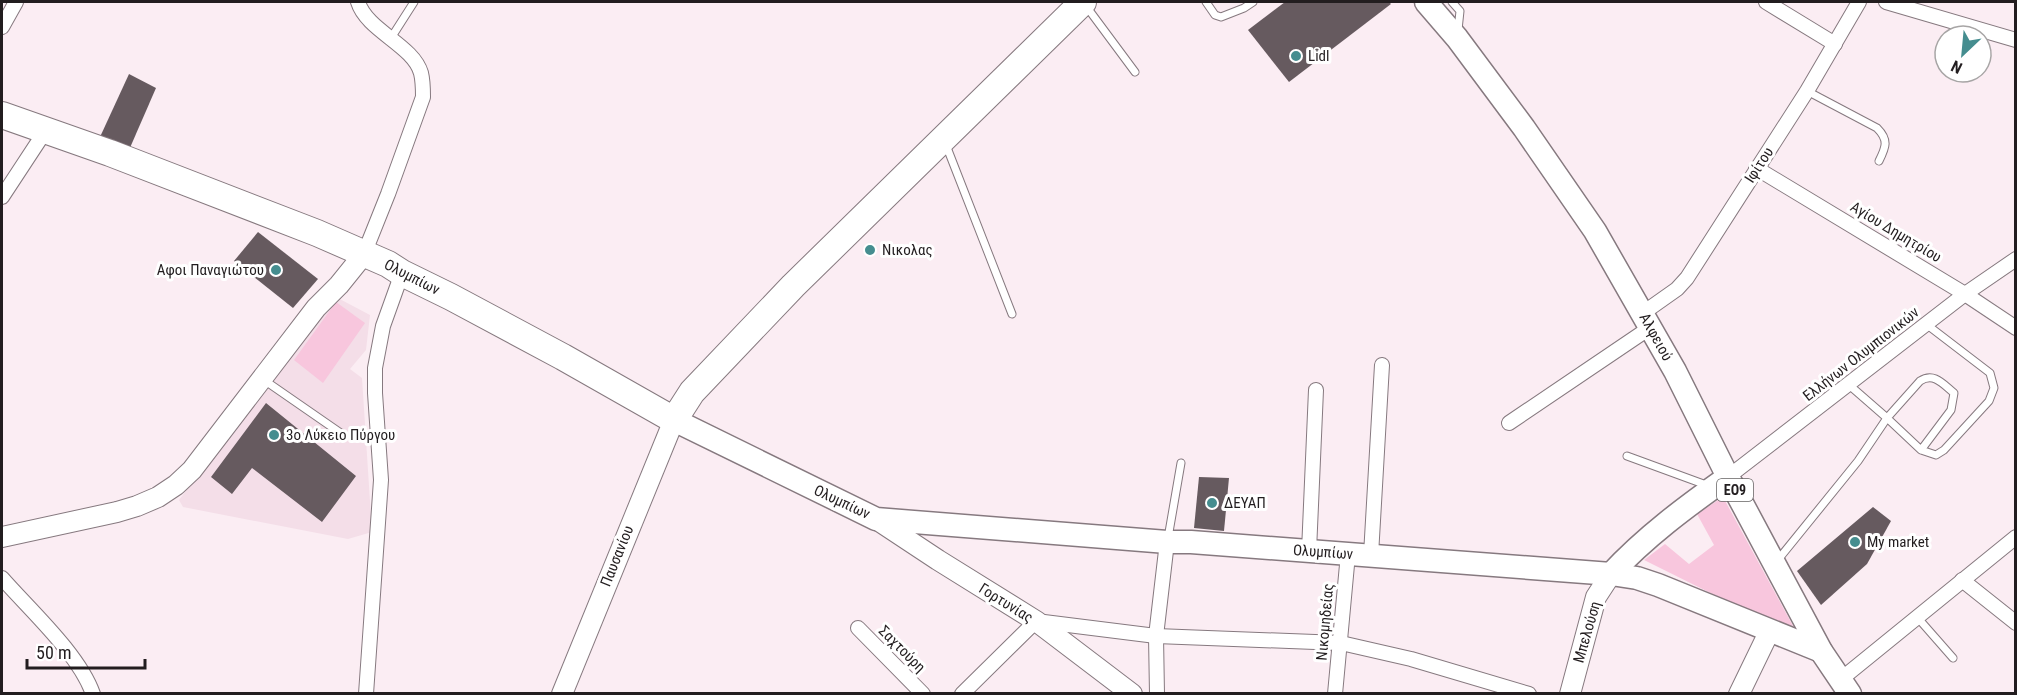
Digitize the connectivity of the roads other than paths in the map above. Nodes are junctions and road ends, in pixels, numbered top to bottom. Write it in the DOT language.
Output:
graph roads {
  1 [pos="16,2"];
  2 [pos="358,2"];
  3 [pos="414,2"];
  4 [pos="1083,2"];
  5 [pos="1206,2"];
  6 [pos="1254,2"];
  7 [pos="1426,2"];
  8 [pos="1452,2"];
  9 [pos="1766,2"];
  10 [pos="1859,2"];
  11 [pos="1886,2"];
  12 [pos="2,27"];
  13 [pos="390,38"];
  14 [pos="1456,38"];
  15 [pos="2016,40"];
  16 [pos="1835,44"];
  17 [pos="1135,72"];
  18 [pos="1808,91"];
  19 [pos="2,115"];
  20 [pos="46,130"];
  21 [pos="943,137"];
  22 [pos="1879,161"];
  23 [pos="1756,168"];
  24 [pos="2,197"];
  25 [pos="364,254"];
  26 [pos="2016,259"];
  27 [pos="402,273"];
  28 [pos="1965,294"];
  29 [pos="1012,314"];
  30 [pos="1647,320"];
  31 [pos="1926,324"];
  32 [pos="2016,328"];
  33 [pos="1382,365"];
  34 [pos="262,378"];
  35 [pos="1848,384"];
  36 [pos="1316,390"];
  37 [pos="1887,418"];
  38 [pos="674,420"];
  39 [pos="1509,423"];
  40 [pos="342,434"];
  41 [pos="1921,450"];
  42 [pos="1627,456"];
  43 [pos="1180,463"];
  44 [pos="1721,482"];
  45 [pos="876,519"];
  46 [pos="2,537"];
  47 [pos="2016,537"];
  48 [pos="1167,542"];
  49 [pos="1310,551"];
  50 [pos="1348,554"];
  51 [pos="1371,555"];
  52 [pos="1776,563"];
  53 [pos="1611,574"];
  54 [pos="2,578"];
  55 [pos="1962,580"];
  56 [pos="1917,617"];
  57 [pos="1036,621"];
  58 [pos="2016,623"];
  59 [pos="858,628"];
  60 [pos="1770,630"];
  61 [pos="1156,636"];
  62 [pos="1341,643"];
  63 [pos="1821,651"];
  64 [pos="1953,658"];
  65 [pos="1845,687"];
  66 [pos="93,693"];
  67 [pos="366,693"];
  68 [pos="562,693"];
  69 [pos="923,693"];
  70 [pos="962,693"];
  71 [pos="1132,693"];
  72 [pos="1157,693"];
  73 [pos="1335,693"];
  74 [pos="1529,693"];
  75 [pos="1570,693"];
  76 [pos="1739,693"];
  1 -- 12 [label="street"];
  2 -- 13 [label="street"];
  3 -- 13 [label="lane"];
  4 -- 17 [label="lane"];
  4 -- 21 [label="highway"];
  5 -- 6 [label="lane"];
  7 -- 14 [label="main road, Αλφειού / ΕΟ9"];
  8 -- 14 [label="lane"];
  9 -- 16 [label="street"];
  10 -- 16 [label="street, Ιφίτου"];
  11 -- 15 [label="street"];
  13 -- 25 [label="street"];
  14 -- 30 [label="main road, Αλφειού / ΕΟ9"];
  16 -- 18 [label="street, Ιφίτου"];
  18 -- 22 [label="lane"];
  18 -- 23 [label="street, Ιφίτου"];
  19 -- 20 [label="highway, Ολυμπίων"];
  20 -- 24 [label="street"];
  20 -- 25 [label="highway, Ολυμπίων"];
  21 -- 29 [label="lane"];
  21 -- 38 [label="highway"];
  23 -- 28 [label="street, Αγίου Δημητρίου"];
  23 -- 30 [label="street, Ιφίτου"];
  25 -- 27 [label="highway, Ολυμπίων"];
  25 -- 34 [label="street"];
  26 -- 28 [label="street, Ελλήνων Ολυμπιονικών"];
  27 -- 38 [label="highway, Ολυμπίων"];
  27 -- 67 [label="street"];
  28 -- 31 [label="street, Ελλήνων Ολυμπιονικών"];
  28 -- 32 [label="street, Αγίου Δημητρίου"];
  30 -- 39 [label="street, Ιφίτου"];
  30 -- 44 [label="main road, Αλφειού / ΕΟ9"];
  31 -- 35 [label="street, Ελλήνων Ολυμπιονικών"];
  31 -- 41 [label="lane"];
  33 -- 51 [label="street"];
  34 -- 40 [label="lane"];
  34 -- 46 [label="street"];
  35 -- 37 [label="lane"];
  35 -- 44 [label="street, Ελλήνων Ολυμπιονικών"];
  36 -- 49 [label="street"];
  37 -- 41 [label="lane"];
  37 -- 41 [label="lane"];
  37 -- 52 [label="lane"];
  38 -- 45 [label="main road, Ολυμπίων"];
  38 -- 68 [label="street, Παυσανίου"];
  42 -- 44 [label="lane"];
  43 -- 48 [label="lane"];
  44 -- 52 [label="main road, Αλφειού / ΕΟ9"];
  44 -- 53 [label="main road"];
  45 -- 48 [label="main road, Ολυμπίων"];
  45 -- 57 [label="street, Γορτυνίας"];
  47 -- 55 [label="street"];
  48 -- 49 [label="main road, Ολυμπίων"];
  48 -- 61 [label="street"];
  49 -- 50 [label="main road, Ολυμπίων"];
  50 -- 51 [label="main road, Ολυμπίων"];
  50 -- 62 [label="street, Νικομηδείας"];
  51 -- 53 [label="main road, Ολυμπίων"];
  52 -- 63 [label="main road, Αλφειού / ΕΟ9"];
  53 -- 60 [label="main road, Ολυμπίων"];
  53 -- 75 [label="street, Μπελούση"];
  54 -- 66 [label="street"];
  55 -- 56 [label="street"];
  55 -- 58 [label="street"];
  56 -- 64 [label="lane"];
  56 -- 65 [label="street"];
  57 -- 61 [label="street"];
  57 -- 70 [label="street"];
  57 -- 71 [label="street, Γορτυνίας"];
  59 -- 69 [label="street, Σαχτούρη"];
  60 -- 63 [label="main road, Ολυμπίων"];
  60 -- 76 [label="street"];
  61 -- 62 [label="street"];
  61 -- 72 [label="street"];
  62 -- 73 [label="street, Νικομηδείας"];
  62 -- 74 [label="street"];
  63 -- 65 [label="main road, Αλφειού / ΕΟ9"];
}
